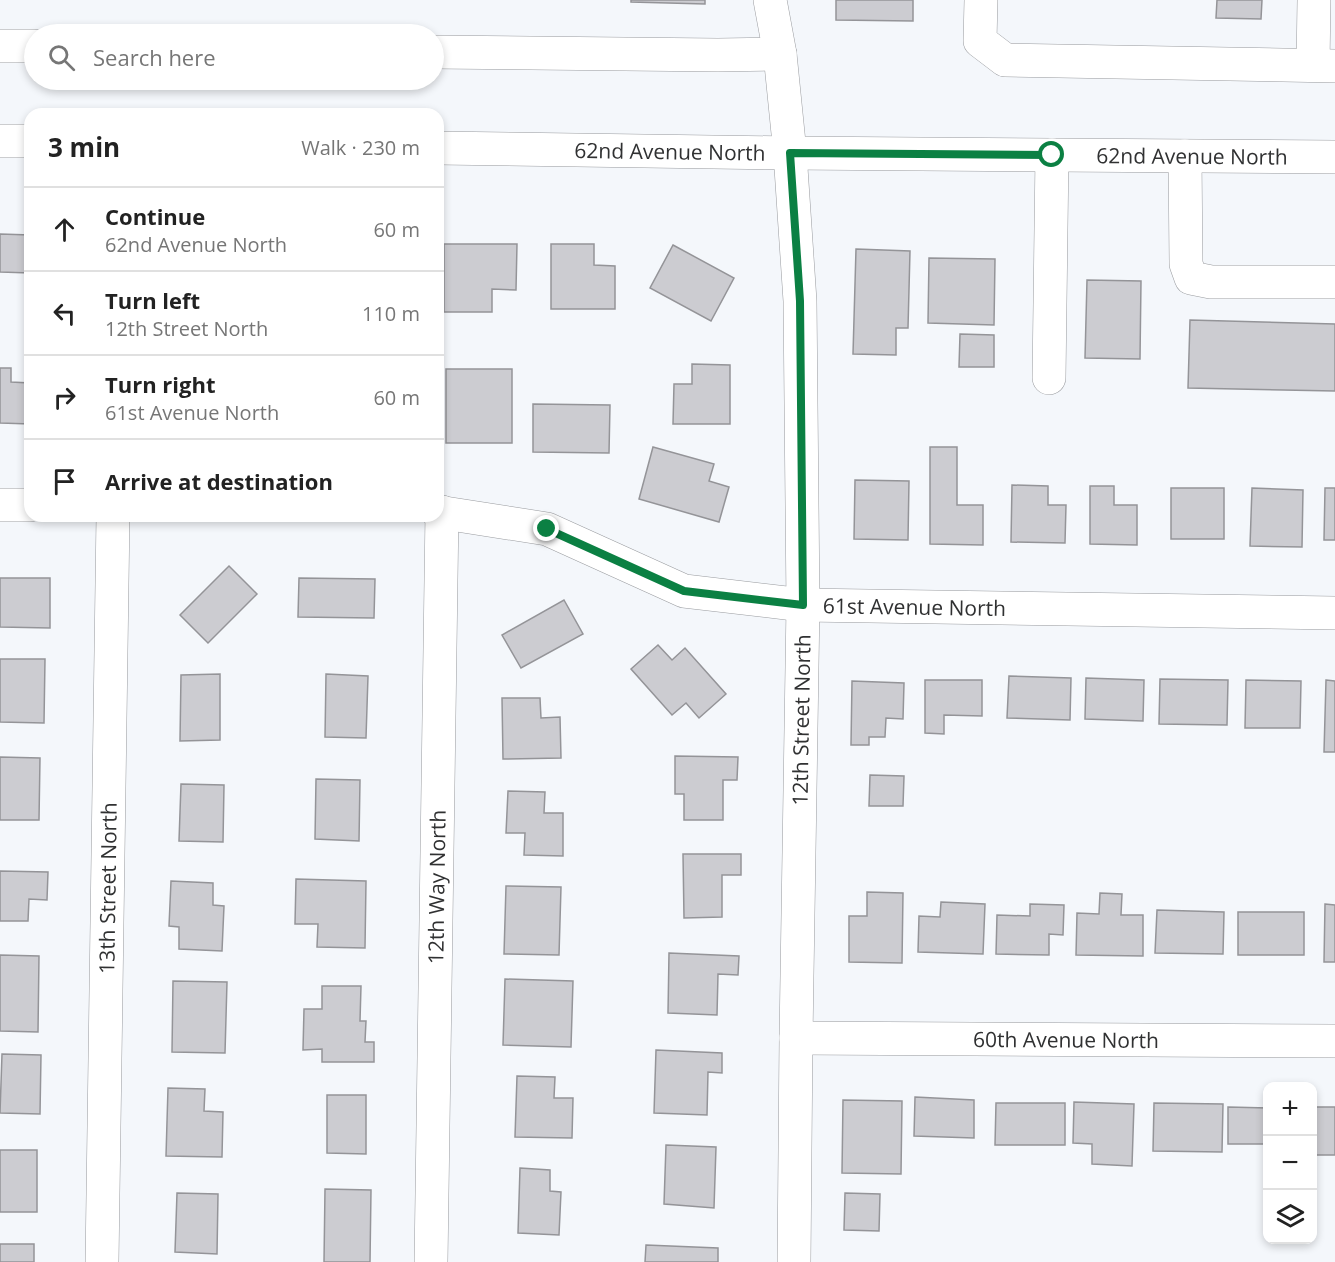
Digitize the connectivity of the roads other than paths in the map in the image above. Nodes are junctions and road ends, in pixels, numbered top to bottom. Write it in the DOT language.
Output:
graph roads {
  1 [pos="770,0"];
  2 [pos="981,0"];
  3 [pos="1314,0"];
  4 [pos="0,46"];
  5 [pos="24,46"];
  6 [pos="444,51"];
  7 [pos="780,54"];
  8 [pos="1324,65"];
  9 [pos="0,141"];
  10 [pos="24,141"];
  11 [pos="444,148"];
  12 [pos="790,153"];
  13 [pos="1052,155"];
  14 [pos="1185,156"];
  15 [pos="1335,157"];
  16 [pos="1335,282"];
  17 [pos="1049,378"];
  18 [pos="0,505"];
  19 [pos="24,505"];
  20 [pos="444,513"];
  21 [pos="113,522"];
  22 [pos="440,522"];
  23 [pos="803,605"];
  24 [pos="1335,613"];
  25 [pos="796,1038"];
  26 [pos="1335,1041"];
  27 [pos="102,1262"];
  28 [pos="431,1262"];
  29 [pos="794,1262"];
  1 -- 7 [label="street, 12th Street North"];
  2 -- 8 [label="street"];
  3 -- 8 [label="street"];
  4 -- 5 [label="street"];
  6 -- 7 [label="street"];
  7 -- 12 [label="street, 12th Street North"];
  9 -- 10 [label="street"];
  11 -- 12 [label="street, 62nd Avenue North"];
  12 -- 13 [label="street, 62nd Avenue North"];
  12 -- 23 [label="street, 12th Street North"];
  13 -- 14 [label="street, 62nd Avenue North"];
  13 -- 17 [label="street"];
  14 -- 15 [label="street, 62nd Avenue North"];
  14 -- 16 [label="street"];
  18 -- 19 [label="street"];
  20 -- 23 [label="street, 61st Avenue North"];
  21 -- 27 [label="street, 13th Street North"];
  22 -- 28 [label="street, 12th Way North"];
  23 -- 24 [label="street, 61st Avenue North"];
  23 -- 25 [label="street, 12th Street North"];
  25 -- 26 [label="street, 60th Avenue North"];
  25 -- 29 [label="street, 12th Street North"];
}
